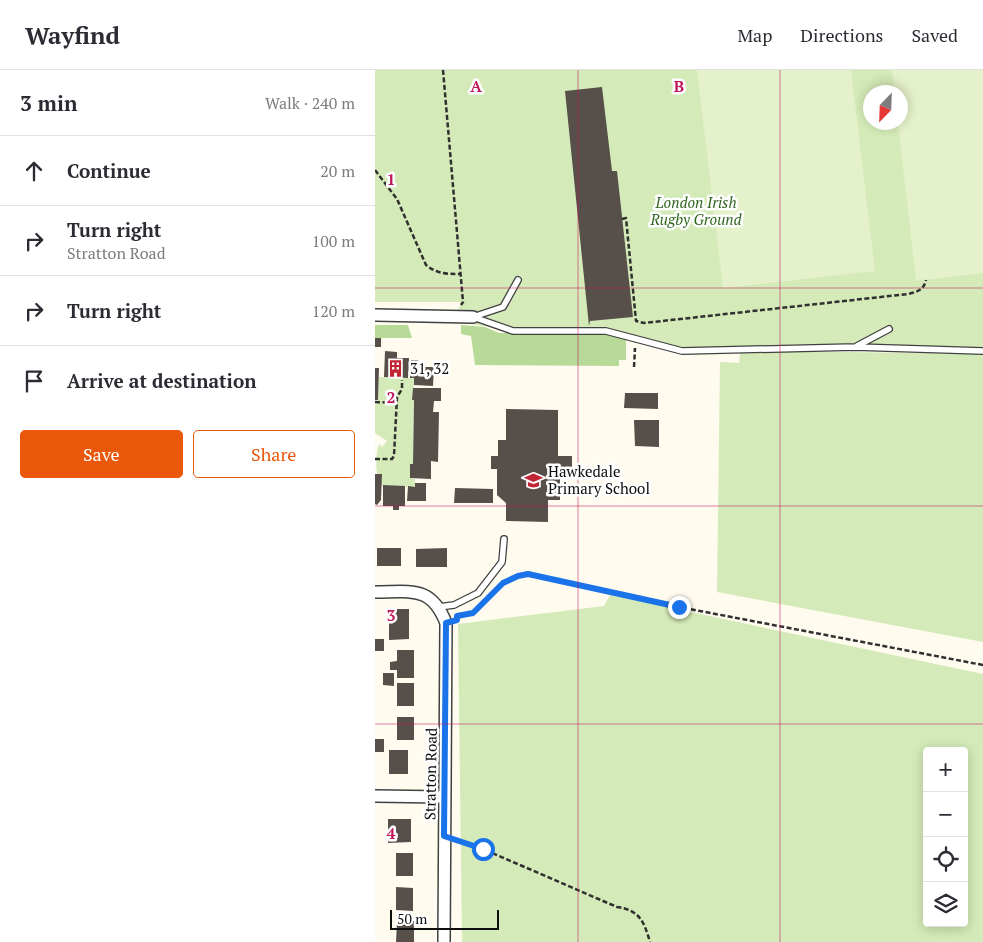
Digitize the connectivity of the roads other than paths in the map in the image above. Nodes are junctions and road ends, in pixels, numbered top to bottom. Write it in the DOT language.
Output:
graph roads {
  1 [pos="518,280"];
  2 [pos="375,315"];
  3 [pos="473,317"];
  4 [pos="889,330"];
  5 [pos="855,347"];
  6 [pos="983,352"];
  7 [pos="504,539"];
  8 [pos="375,592"];
  9 [pos="439,607"];
  10 [pos="375,796"];
  11 [pos="444,797"];
  12 [pos="444,942"];
  1 -- 3 [label="lane"];
  2 -- 3 [label="street"];
  3 -- 5 [label="lane"];
  4 -- 5 [label="lane"];
  5 -- 6 [label="lane"];
  7 -- 9 [label="lane"];
  8 -- 9 [label="street"];
  9 -- 11 [label="street, Stratton Road"];
  10 -- 11 [label="street"];
  11 -- 12 [label="street, Stratton Road"];
}
